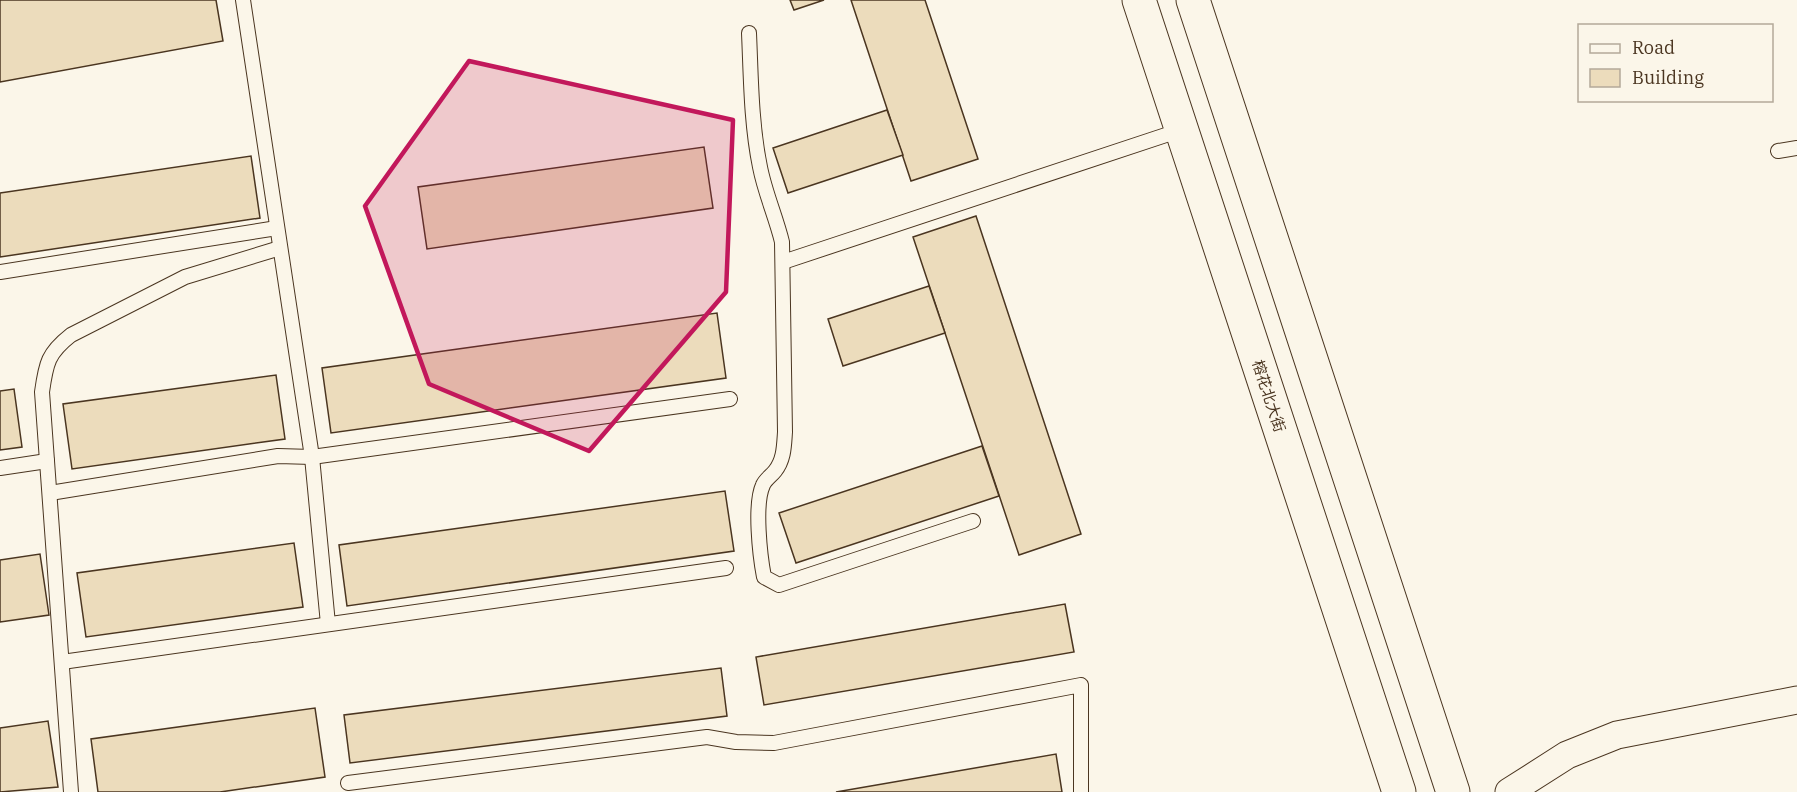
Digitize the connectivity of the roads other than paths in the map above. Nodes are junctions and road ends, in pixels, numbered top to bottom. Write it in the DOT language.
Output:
graph roads {
  1 [pos="243,0"];
  2 [pos="1139,0"];
  3 [pos="1193,0"];
  4 [pos="749,33"];
  5 [pos="1181,130"];
  6 [pos="1797,148"];
  7 [pos="1778,151"];
  8 [pos="277,228"];
  9 [pos="280,248"];
  10 [pos="783,262"];
  11 [pos="0,272"];
  12 [pos="730,399"];
  13 [pos="312,458"];
  14 [pos="47,461"];
  15 [pos="0,468"];
  16 [pos="50,493"];
  17 [pos="973,521"];
  18 [pos="726,568"];
  19 [pos="328,624"];
  20 [pos="62,662"];
  21 [pos="1797,700"];
  22 [pos="348,783"];
  23 [pos="71,792"];
  24 [pos="1081,792"];
  25 [pos="1400,792"];
  26 [pos="1453,792"];
  27 [pos="1509,792"];
  1 -- 8 [label="lane"];
  2 -- 5 [label="main road, 榕花北大街"];
  3 -- 26 [label="main road"];
  4 -- 10 [label="lane"];
  5 -- 10 [label="lane"];
  5 -- 25 [label="main road, 榕花北大街"];
  6 -- 7 [label="lane"];
  8 -- 9 [label="lane"];
  8 -- 11 [label="lane"];
  9 -- 13 [label="lane"];
  9 -- 14 [label="lane"];
  10 -- 17 [label="lane"];
  12 -- 13 [label="lane"];
  13 -- 16 [label="lane"];
  13 -- 19 [label="lane"];
  14 -- 15 [label="lane"];
  14 -- 16 [label="lane"];
  16 -- 20 [label="lane"];
  18 -- 19 [label="lane"];
  19 -- 20 [label="lane"];
  20 -- 23 [label="lane"];
  21 -- 27 [label="street"];
  22 -- 24 [label="lane"];
}
